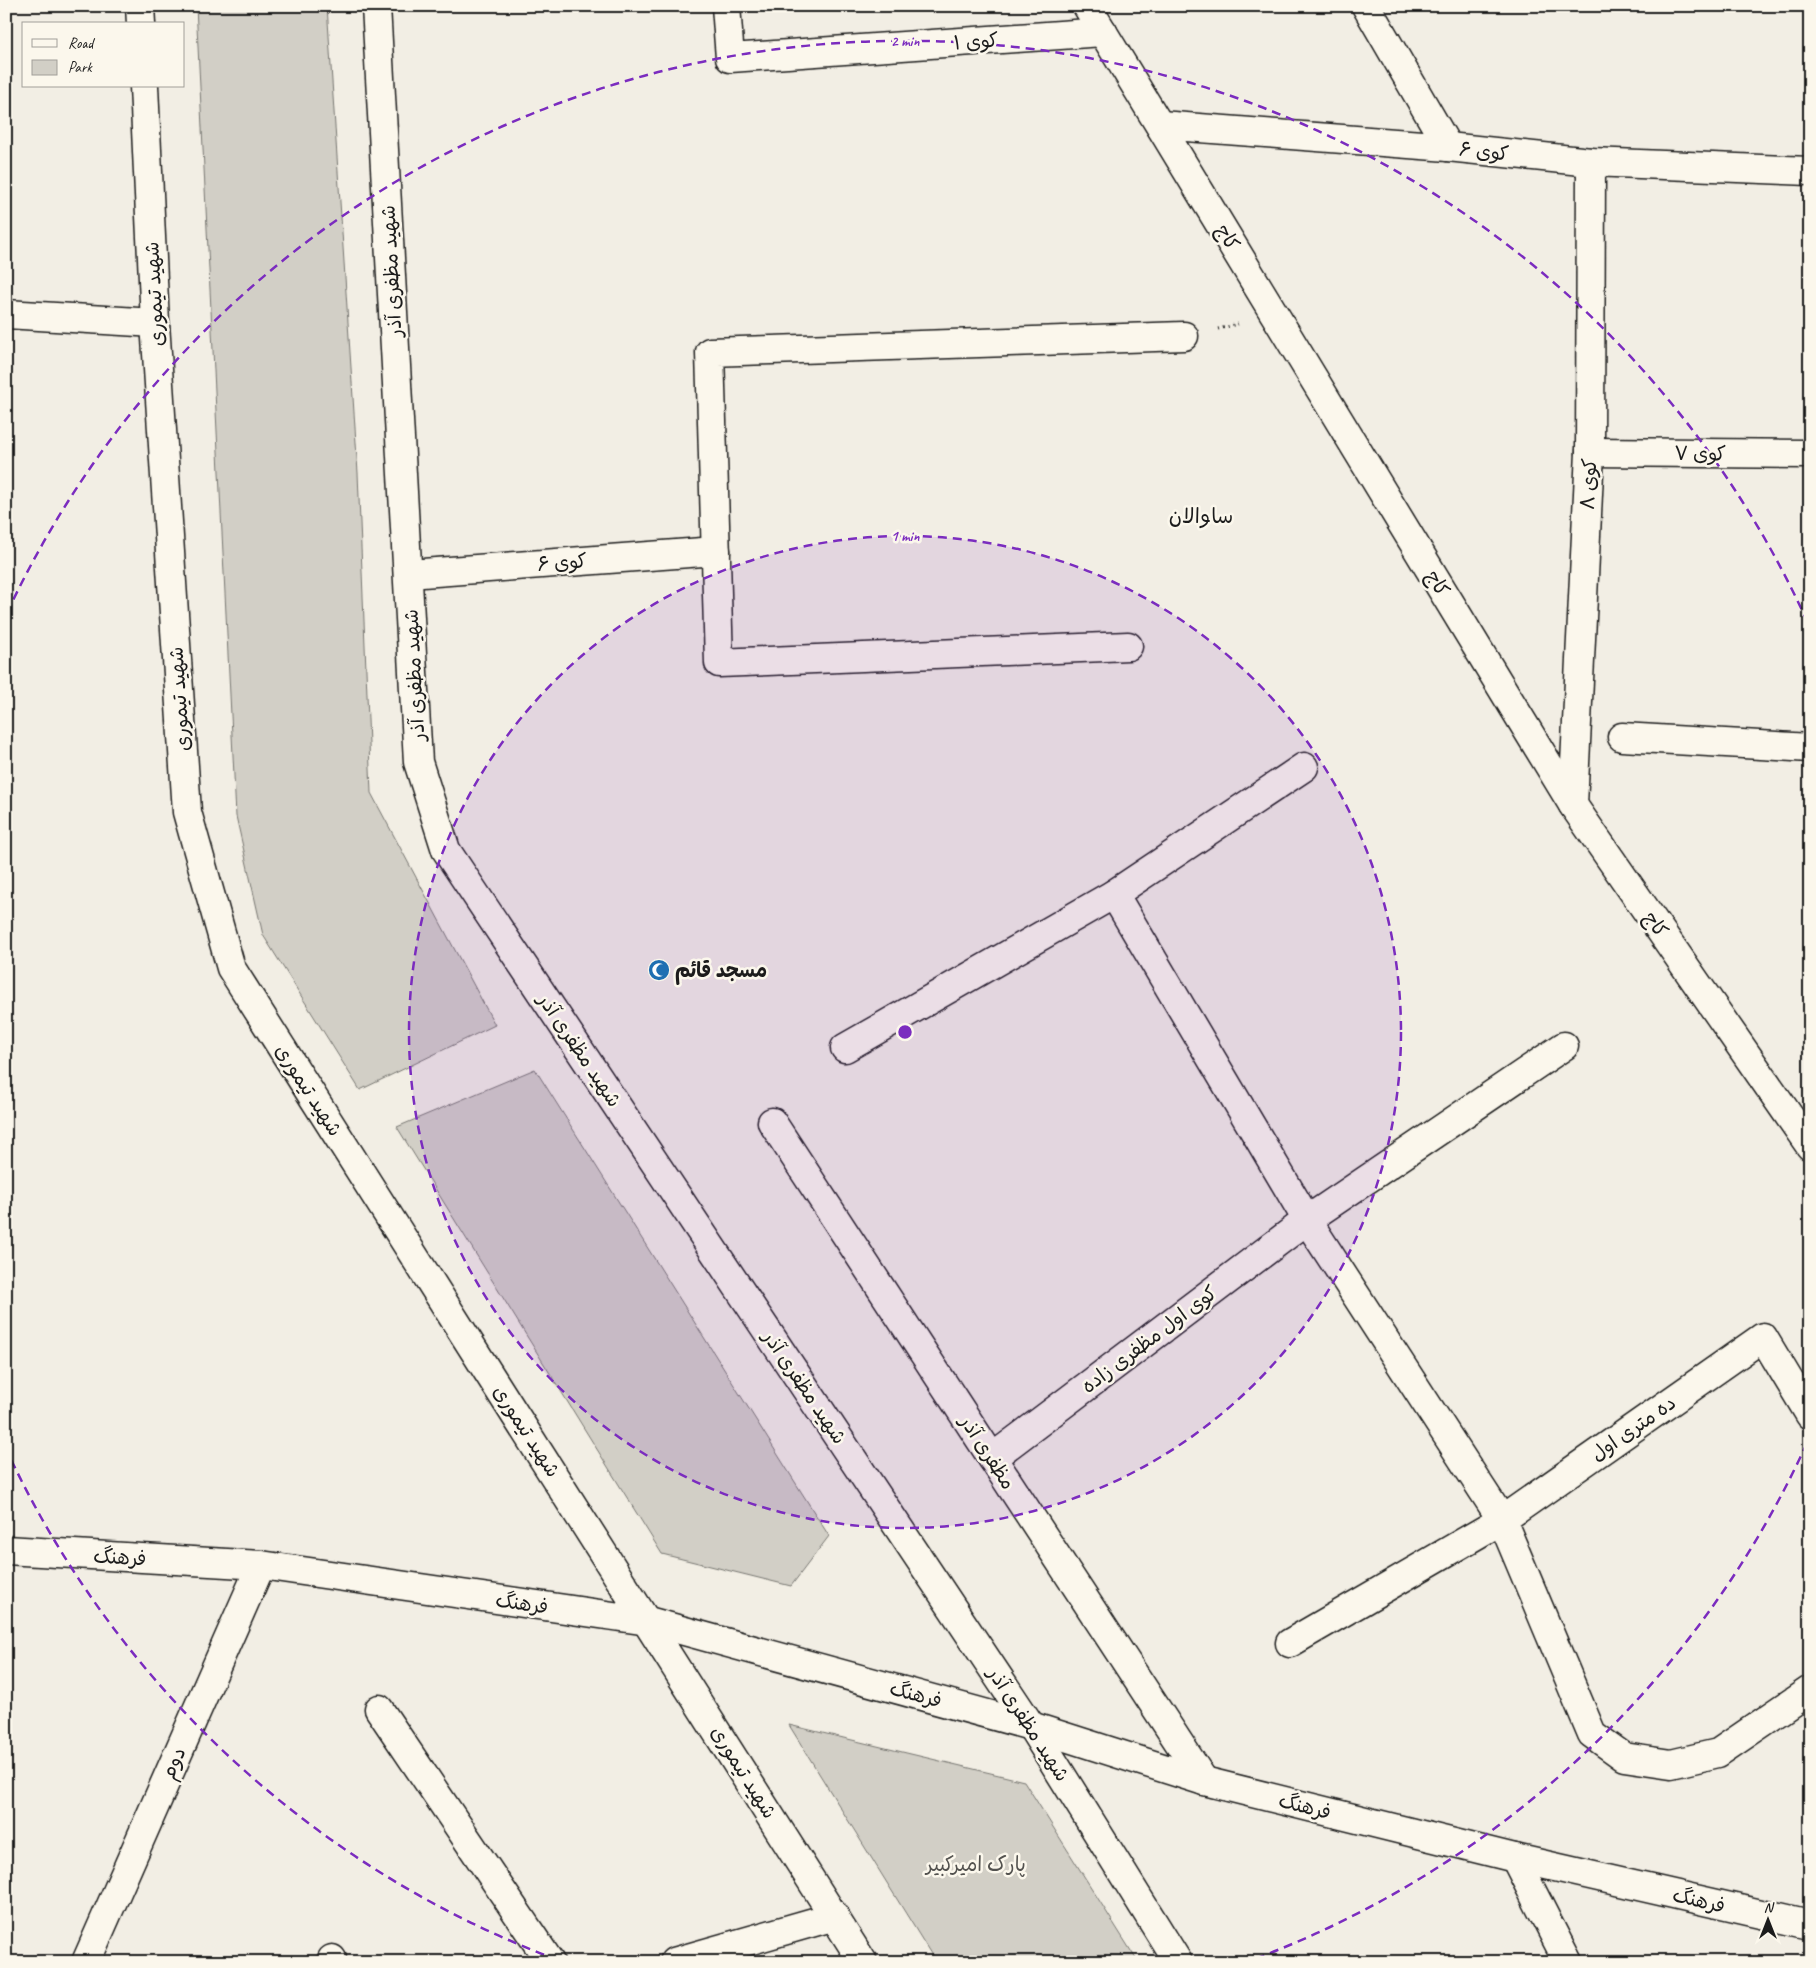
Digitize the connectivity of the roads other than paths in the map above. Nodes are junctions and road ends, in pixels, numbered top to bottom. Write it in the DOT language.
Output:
graph roads {
  1 [pos="140,6"];
  2 [pos="376,6"];
  3 [pos="726,6"];
  4 [pos="1087,6"];
  5 [pos="1366,6"];
  6 [pos="141,22"];
  7 [pos="1103,32"];
  8 [pos="144,88"];
  9 [pos="1160,125"];
  10 [pos="1448,147"];
  11 [pos="1592,162"];
  12 [pos="1810,171"];
  13 [pos="6,314"];
  14 [pos="156,323"];
  15 [pos="1184,336"];
  16 [pos="1590,452"];
  17 [pos="1810,454"];
  18 [pos="716,551"];
  19 [pos="409,574"];
  20 [pos="1128,646"];
  21 [pos="1622,737"];
  22 [pos="1810,748"];
  23 [pos="1304,768"];
  24 [pos="1573,805"];
  25 [pos="1114,894"];
  26 [pos="1564,1046"];
  27 [pos="845,1048"];
  28 [pos="772,1122"];
  29 [pos="1810,1146"];
  30 [pos="1307,1220"];
  31 [pos="1810,1414"];
  32 [pos="992,1458"];
  33 [pos="1502,1520"];
  34 [pos="6,1550"];
  35 [pos="261,1565"];
  36 [pos="648,1621"];
  37 [pos="1290,1643"];
  38 [pos="1810,1690"];
  39 [pos="379,1709"];
  40 [pos="1031,1726"];
  41 [pos="1204,1781"];
  42 [pos="1515,1858"];
  43 [pos="835,1916"];
  44 [pos="1810,1925"];
  45 [pos="86,1962"];
  46 [pos="550,1962"];
  47 [pos="674,1962"];
  48 [pos="863,1962"];
  49 [pos="1178,1962"];
  50 [pos="1568,1962"];
  1 -- 6 [label="street"];
  2 -- 19 [label="street, شهید مظفری آذر"];
  3 -- 7 [label="street, کوی ۱"];
  4 -- 7 [label="street, کاج"];
  5 -- 10 [label="street"];
  7 -- 9 [label="street, کاج"];
  8 -- 14 [label="street, شهید تیموری"];
  9 -- 10 [label="street, کوی ۶"];
  9 -- 24 [label="street, کاج"];
  10 -- 11 [label="street, کوی ۶"];
  11 -- 12 [label="street, کوی ۶"];
  11 -- 16 [label="street, کوی ۸"];
  13 -- 14 [label="street"];
  14 -- 36 [label="street, شهید تیموری"];
  15 -- 18 [label="street"];
  16 -- 17 [label="street, کوی ۷"];
  16 -- 24 [label="street, کوی ۸"];
  18 -- 19 [label="street, کوی ۶"];
  18 -- 20 [label="street"];
  19 -- 40 [label="street, شهید مظفری آذر"];
  21 -- 22 [label="street"];
  23 -- 25 [label="street"];
  24 -- 29 [label="street, کاج"];
  25 -- 27 [label="street"];
  25 -- 30 [label="street"];
  26 -- 30 [label="street, کوی اول مظفری زاده"];
  28 -- 32 [label="street, مظفری آذر"];
  30 -- 32 [label="street, کوی اول مظفری زاده"];
  30 -- 33 [label="street"];
  31 -- 33 [label="street, ده متری اول"];
  32 -- 41 [label="street, مظفری آذر"];
  33 -- 37 [label="street, ده متری اول"];
  33 -- 38 [label="street"];
  34 -- 35 [label="street, فرهنگ"];
  35 -- 36 [label="street, فرهنگ"];
  35 -- 45 [label="street, دوم"];
  36 -- 40 [label="street, فرهنگ"];
  36 -- 43 [label="street, شهید تیموری"];
  39 -- 46 [label="street"];
  40 -- 41 [label="street, فرهنگ"];
  40 -- 49 [label="street, شهید مظفری آذر"];
  41 -- 42 [label="street, فرهنگ"];
  42 -- 44 [label="street, فرهنگ"];
  42 -- 50 [label="street"];
  43 -- 47 [label="street"];
  43 -- 48 [label="street, شهید تیموری"];
}
